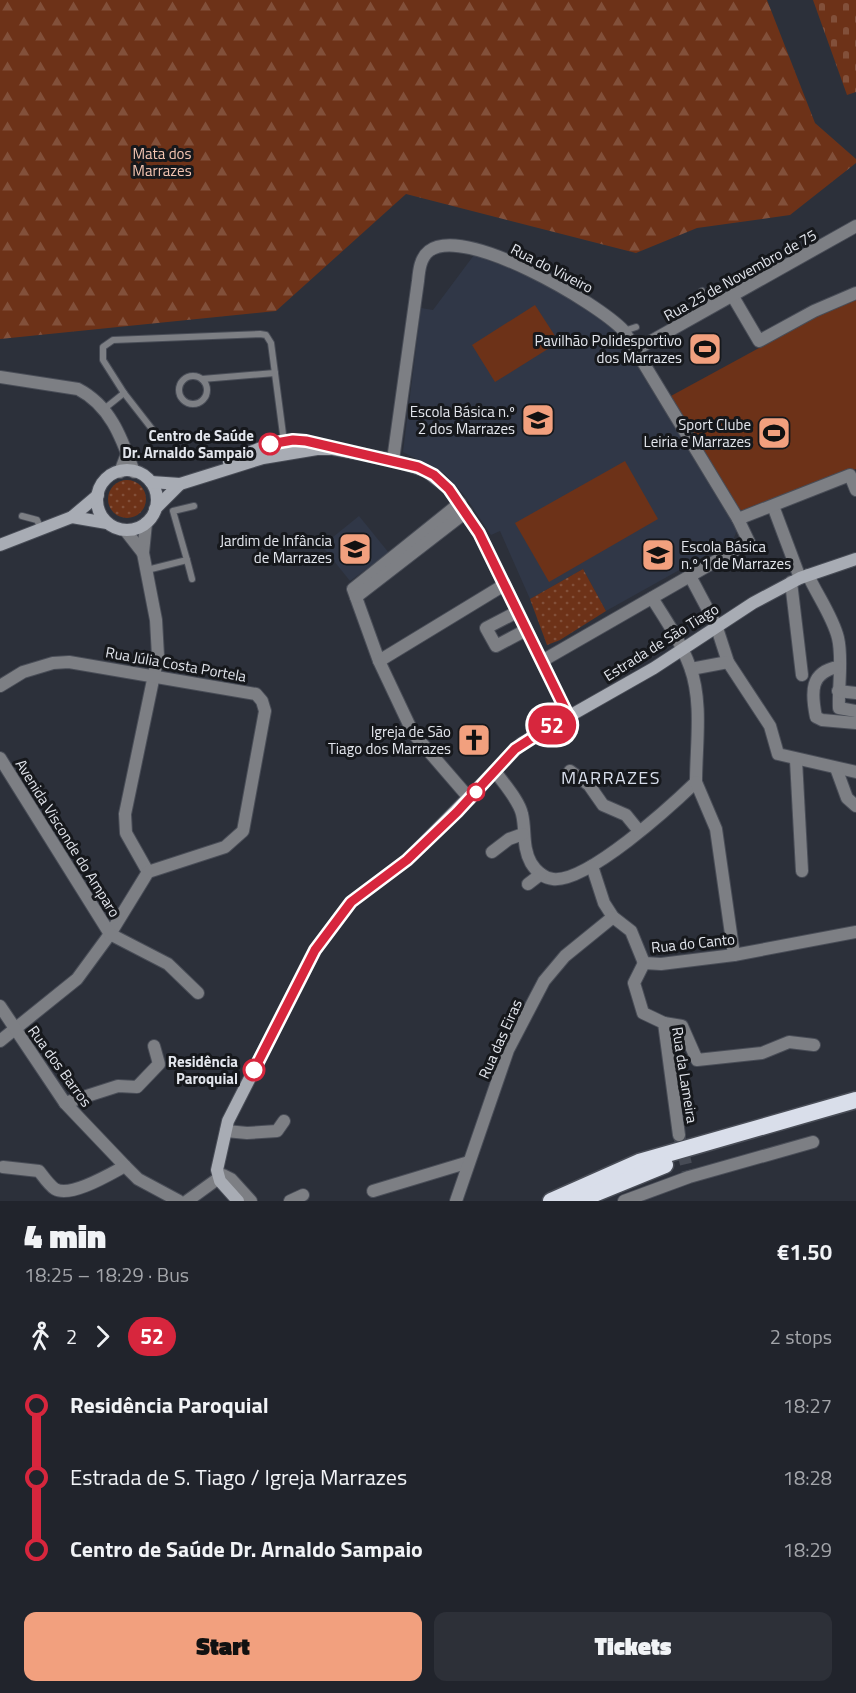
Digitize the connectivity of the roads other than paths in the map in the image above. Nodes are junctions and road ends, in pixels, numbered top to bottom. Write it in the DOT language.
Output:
graph roads {
  1 [pos="856,226"];
  2 [pos="702,291"];
  3 [pos="856,293"];
  4 [pos="732,295"];
  5 [pos="711,306"];
  6 [pos="637,349"];
  7 [pos="275,373"];
  8 [pos="0,377"];
  9 [pos="202,379"];
  10 [pos="124,393"];
  11 [pos="104,409"];
  12 [pos="153,429"];
  13 [pos="283,447"];
  14 [pos="127,454"];
  15 [pos="393,460"];
  16 [pos="120,472"];
  17 [pos="134,472"];
  18 [pos="151,482"];
  19 [pos="180,484"];
  20 [pos="856,490"];
  21 [pos="98,495"];
  22 [pos="194,506"];
  23 [pos="772,506"];
  24 [pos="463,508"];
  25 [pos="155,509"];
  26 [pos="22,516"];
  27 [pos="72,517"];
  28 [pos="738,519"];
  29 [pos="107,523"];
  30 [pos="146,523"];
  31 [pos="41,529"];
  32 [pos="125,530"];
  33 [pos="0,545"];
  34 [pos="142,552"];
  35 [pos="856,559"];
  36 [pos="187,560"];
  37 [pos="146,570"];
  38 [pos="690,576"];
  39 [pos="192,579"];
  40 [pos="800,579"];
  41 [pos="504,585"];
  42 [pos="652,598"];
  43 [pos="517,612"];
  44 [pos="716,625"];
  45 [pos="526,630"];
  46 [pos="682,648"];
  47 [pos="379,661"];
  48 [pos="542,662"];
  49 [pos="728,662"];
  50 [pos="838,668"];
  51 [pos="691,669"];
  52 [pos="155,675"];
  53 [pos="802,675"];
  54 [pos="0,686"];
  55 [pos="838,691"];
  56 [pos="856,693"];
  57 [pos="856,711"];
  58 [pos="568,715"];
  59 [pos="856,723"];
  60 [pos="0,758"];
  61 [pos="796,760"];
  62 [pos="836,768"];
  63 [pos="495,771"];
  64 [pos="570,771"];
  65 [pos="856,772"];
  66 [pos="696,782"];
  67 [pos="470,799"];
  68 [pos="856,806"];
  69 [pos="639,831"];
  70 [pos="523,834"];
  71 [pos="492,852"];
  72 [pos="592,866"];
  73 [pos="802,871"];
  74 [pos="148,872"];
  75 [pos="541,874"];
  76 [pos="528,884"];
  77 [pos="613,917"];
  78 [pos="856,932"];
  79 [pos="110,933"];
  80 [pos="734,955"];
  81 [pos="644,963"];
  82 [pos="198,993"];
  83 [pos="0,1006"];
  84 [pos="664,1023"];
  85 [pos="16,1030"];
  86 [pos="0,1041"];
  87 [pos="814,1045"];
  88 [pos="154,1046"];
  89 [pos="856,1100"];
  90 [pos="65,1103"];
  91 [pos="856,1111"];
  92 [pos="284,1120"];
  93 [pos="226,1131"];
  94 [pos="679,1135"];
  95 [pos="813,1142"];
  96 [pos="469,1162"];
  97 [pos="125,1166"];
  98 [pos="3,1167"];
  99 [pos="218,1176"];
  100 [pos="373,1191"];
  101 [pos="303,1195"];
  102 [pos="179,1201"];
  103 [pos="187,1201"];
  104 [pos="237,1201"];
  105 [pos="251,1201"];
  106 [pos="290,1201"];
  107 [pos="456,1201"];
  108 [pos="551,1201"];
  109 [pos="577,1201"];
  110 [pos="624,1201"];
  1 -- 4 [label="street, Rua 25 de Novembro de 75"];
  2 -- 5 [label="lane"];
  3 -- 4 [label="street"];
  4 -- 5 [label="street, Rua 25 de Novembro de 75"];
  5 -- 6 [label="street, Rua 25 de Novembro de 75"];
  6 -- 15 [label="street, Rua do Viveiro"];
  6 -- 28 [label="street, Rua do Viveiro"];
  7 -- 9 [label="lane"];
  7 -- 10 [label="lane"];
  7 -- 13 [label="lane"];
  8 -- 11 [label="street"];
  9 -- 9 [label="lane"];
  10 -- 11 [label="lane"];
  10 -- 12 [label="lane"];
  11 -- 14 [label="street"];
  13 -- 15 [label="main road"];
  13 -- 19 [label="main road"];
  14 -- 16 [label="street"];
  14 -- 17 [label="street"];
  15 -- 24 [label="main road"];
  16 -- 17 [label="main road"];
  16 -- 21 [label="main road"];
  17 -- 18 [label="main road"];
  18 -- 19 [label="main road"];
  18 -- 25 [label="main road"];
  19 -- 25 [label="main road"];
  20 -- 23 [label="street"];
  21 -- 27 [label="main road"];
  21 -- 29 [label="main road"];
  22 -- 36 [label="lane"];
  23 -- 28 [label="street"];
  23 -- 40 [label="street"];
  24 -- 41 [label="main road"];
  24 -- 47 [label="street"];
  25 -- 30 [label="main road"];
  26 -- 31 [label="lane"];
  27 -- 29 [label="main road"];
  27 -- 31 [label="main road"];
  28 -- 38 [label="street, Rua do Viveiro"];
  29 -- 32 [label="main road"];
  30 -- 32 [label="main road"];
  30 -- 34 [label="street"];
  31 -- 33 [label="main road"];
  32 -- 34 [label="street"];
  34 -- 37 [label="street"];
  35 -- 40 [label="main road, Estrada de São Tiago"];
  36 -- 37 [label="lane"];
  36 -- 39 [label="lane"];
  37 -- 52 [label="street"];
  38 -- 42 [label="street"];
  38 -- 44 [label="street"];
  40 -- 44 [label="main road, Estrada de São Tiago"];
  40 -- 50 [label="street"];
  40 -- 53 [label="street"];
  41 -- 43 [label="main road"];
  41 -- 47 [label="street"];
  42 -- 46 [label="street"];
  42 -- 48 [label="street"];
  43 -- 45 [label="main road"];
  43 -- 45 [label="street"];
  44 -- 46 [label="main road, Estrada de São Tiago"];
  44 -- 49 [label="street"];
  45 -- 48 [label="main road"];
  46 -- 51 [label="street"];
  46 -- 58 [label="main road, Estrada de São Tiago"];
  47 -- 67 [label="street"];
  48 -- 58 [label="main road"];
  49 -- 51 [label="street"];
  49 -- 61 [label="street"];
  50 -- 55 [label="street"];
  50 -- 59 [label="street"];
  51 -- 66 [label="street"];
  52 -- 54 [label="street, Rua Júlia Costa Portela"];
  52 -- 74 [label="street"];
  52 -- 74 [label="street, Rua Júlia Costa Portela"];
  55 -- 56 [label="street"];
  55 -- 57 [label="street"];
  58 -- 63 [label="main road, Estrada de São Tiago"];
  60 -- 79 [label="street, Avenida Visconde do Amparo"];
  61 -- 62 [label="street"];
  61 -- 73 [label="street"];
  62 -- 65 [label="street"];
  62 -- 68 [label="street"];
  63 -- 67 [label="main road, Estrada de São Tiago"];
  63 -- 70 [label="street"];
  64 -- 69 [label="street"];
  66 -- 69 [label="street"];
  66 -- 80 [label="street"];
  67 -- 93 [label="main road, Estrada de São Tiago"];
  69 -- 72 [label="street"];
  70 -- 71 [label="street"];
  70 -- 75 [label="street"];
  72 -- 75 [label="street"];
  72 -- 77 [label="street, Rua do Canto"];
  74 -- 79 [label="street"];
  75 -- 76 [label="street"];
  77 -- 81 [label="street, Rua do Canto"];
  77 -- 96 [label="street, Rua das Eiras"];
  78 -- 80 [label="street, Rua do Canto"];
  79 -- 82 [label="street"];
  79 -- 85 [label="street"];
  80 -- 81 [label="street, Rua do Canto"];
  81 -- 84 [label="street, Rua da Lameira"];
  83 -- 85 [label="street, Rua dos Barros"];
  84 -- 87 [label="street"];
  84 -- 94 [label="street, Rua da Lameira"];
  85 -- 86 [label="street"];
  85 -- 90 [label="street, Rua dos Barros"];
  88 -- 90 [label="street"];
  89 -- 108 [label="highway"];
  90 -- 97 [label="street, Rua dos Barros"];
  91 -- 109 [label="highway"];
  92 -- 93 [label="street"];
  93 -- 99 [label="main road, Estrada de São Tiago"];
  95 -- 110 [label="street"];
  96 -- 100 [label="street"];
  96 -- 107 [label="street, Rua das Eiras"];
  97 -- 98 [label="street"];
  97 -- 102 [label="street, Rua dos Barros"];
  99 -- 103 [label="street"];
  99 -- 104 [label="main road"];
  99 -- 105 [label="street"];
  101 -- 106 [label="street"];
}
